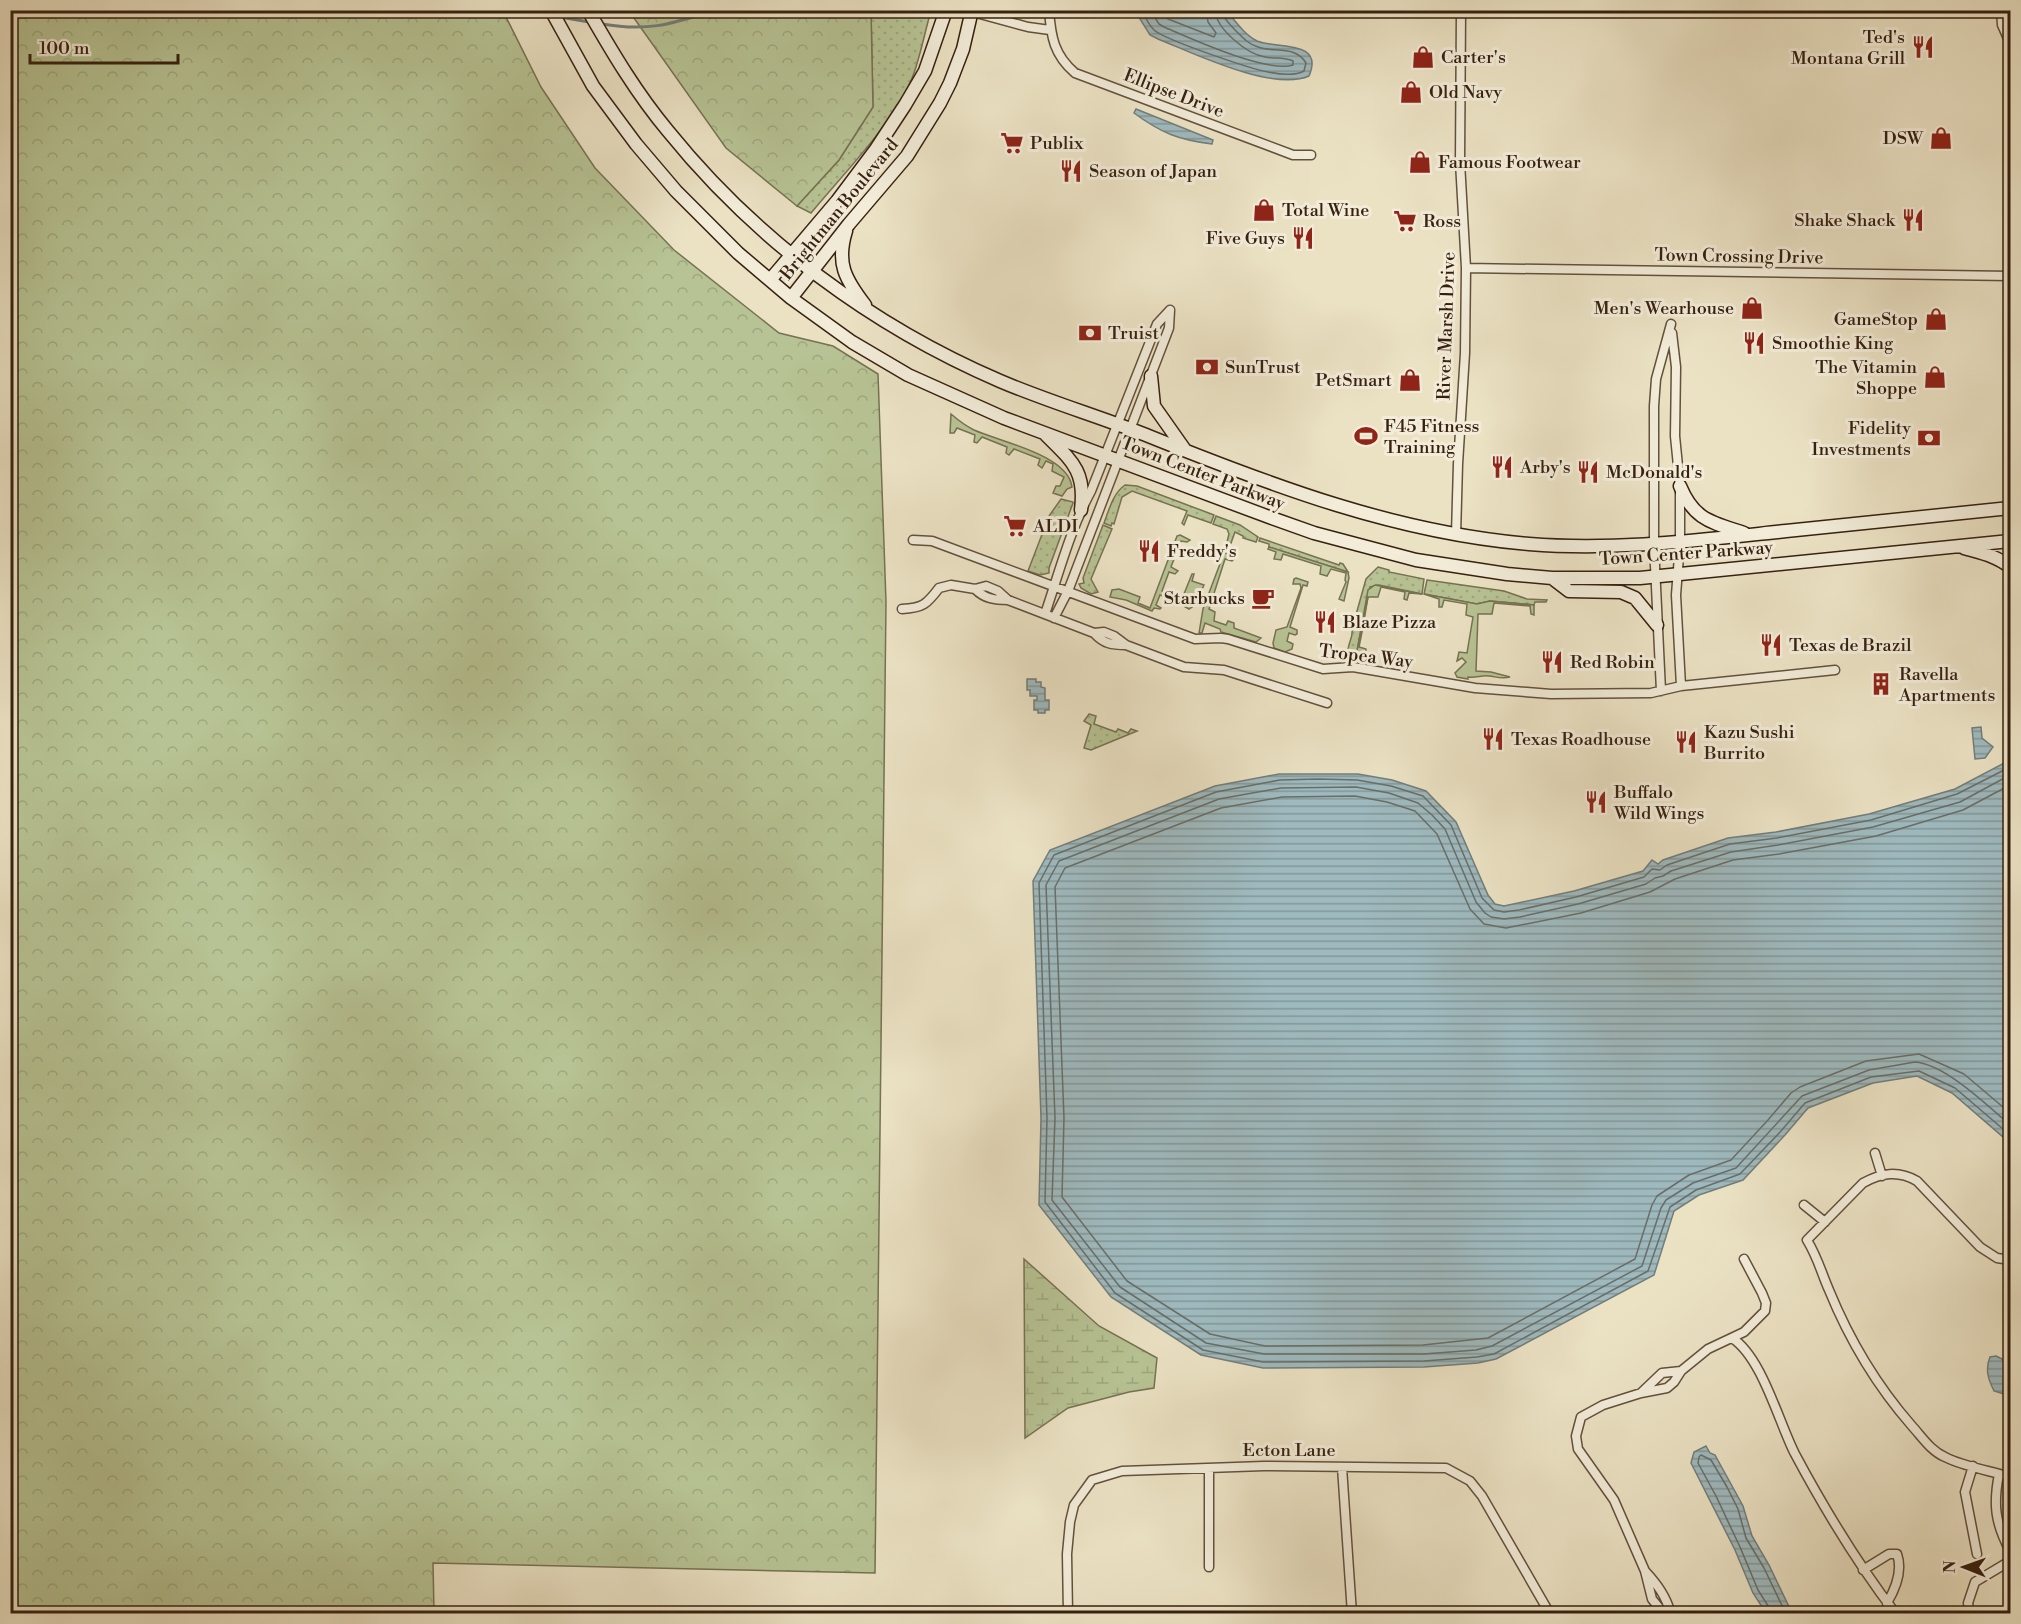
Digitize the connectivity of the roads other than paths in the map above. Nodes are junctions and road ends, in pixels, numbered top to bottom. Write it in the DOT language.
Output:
graph roads {
  1 [pos="551,10"];
  2 [pos="588,10"];
  3 [pos="946,10"];
  4 [pos="1049,10"];
  5 [pos="1461,10"];
  6 [pos="2001,10"];
  7 [pos="971,11"];
  8 [pos="2006,25"];
  9 [pos="1050,30"];
  10 [pos="2010,43"];
  11 [pos="1311,155"];
  12 [pos="849,224"];
  13 [pos="792,255"];
  14 [pos="1467,268"];
  15 [pos="812,271"];
  16 [pos="2010,276"];
  17 [pos="770,280"];
  18 [pos="791,298"];
  19 [pos="873,315"];
  20 [pos="1151,376"];
  21 [pos="1116,424"];
  22 [pos="1131,429"];
  23 [pos="1043,432"];
  24 [pos="1186,451"];
  25 [pos="1105,455"];
  26 [pos="1118,460"];
  27 [pos="1680,486"];
  28 [pos="2010,508"];
  29 [pos="1081,510"];
  30 [pos="1456,535"];
  31 [pos="1751,535"];
  32 [pos="912,540"];
  33 [pos="2010,541"];
  34 [pos="1680,543"];
  35 [pos="1654,545"];
  36 [pos="1957,547"];
  37 [pos="2010,567"];
  38 [pos="1679,574"];
  39 [pos="1657,576"];
  40 [pos="1552,578"];
  41 [pos="1053,586"];
  42 [pos="1068,591"];
  43 [pos="902,609"];
  44 [pos="1045,614"];
  45 [pos="1054,618"];
  46 [pos="1657,625"];
  47 [pos="1835,670"];
  48 [pos="1681,686"];
  49 [pos="1661,691"];
  50 [pos="1327,703"];
  51 [pos="1875,1153"];
  52 [pos="1882,1176"];
  53 [pos="1804,1205"];
  54 [pos="1825,1222"];
  55 [pos="1744,1259"];
  56 [pos="2010,1260"];
  57 [pos="1732,1338"];
  58 [pos="1681,1371"];
  59 [pos="1641,1393"];
  60 [pos="1973,1466"];
  61 [pos="1342,1467"];
  62 [pos="1209,1468"];
  63 [pos="1999,1474"];
  64 [pos="2010,1477"];
  65 [pos="2010,1551"];
  66 [pos="1977,1554"];
  67 [pos="2010,1561"];
  68 [pos="1209,1567"];
  69 [pos="1863,1570"];
  70 [pos="1645,1571"];
  71 [pos="1887,1603"];
  72 [pos="1068,1614"];
  73 [pos="1352,1614"];
  74 [pos="1550,1614"];
  75 [pos="1664,1614"];
  76 [pos="1671,1614"];
  77 [pos="1896,1614"];
  78 [pos="1970,1614"];
  1 -- 17 [label="main road, Town Center Parkway"];
  2 -- 13 [label="main road, Town Center Parkway"];
  3 -- 13 [label="main road, Brightman Boulevard"];
  4 -- 9 [label="street, Ellipse Drive"];
  5 -- 14 [label="street, River Marsh Drive"];
  6 -- 8 [label="street"];
  7 -- 9 [label="street"];
  7 -- 12 [label="main road, Brightman Boulevard"];
  8 -- 10 [label="street"];
  9 -- 11 [label="street, Ellipse Drive"];
  12 -- 15 [label="main road, Brightman Boulevard"];
  12 -- 19 [label="main road"];
  13 -- 15 [label="main road, Town Center Parkway"];
  13 -- 17 [label="main road, Brightman Boulevard"];
  14 -- 16 [label="street, Town Crossing Drive"];
  14 -- 30 [label="street, River Marsh Drive"];
  15 -- 18 [label="main road, Brightman Boulevard"];
  15 -- 19 [label="main road, Town Center Parkway"];
  17 -- 18 [label="main road, Town Center Parkway"];
  18 -- 23 [label="main road, Town Center Parkway"];
  19 -- 21 [label="main road, Town Center Parkway"];
  20 -- 21 [label="street"];
  20 -- 22 [label="street"];
  20 -- 24 [label="main road"];
  21 -- 22 [label="main road, Town Center Parkway"];
  21 -- 25 [label="street"];
  22 -- 24 [label="main road, Town Center Parkway"];
  22 -- 26 [label="street"];
  23 -- 25 [label="main road, Town Center Parkway"];
  23 -- 29 [label="main road"];
  24 -- 30 [label="main road, Town Center Parkway"];
  25 -- 26 [label="main road, Town Center Parkway"];
  25 -- 29 [label="street"];
  26 -- 40 [label="main road, Town Center Parkway"];
  26 -- 42 [label="street"];
  27 -- 31 [label="main road"];
  27 -- 34 [label="street"];
  27 -- 35 [label="street"];
  28 -- 31 [label="main road, Town Center Parkway"];
  29 -- 41 [label="street"];
  30 -- 35 [label="main road, Town Center Parkway"];
  31 -- 34 [label="main road, Town Center Parkway"];
  32 -- 41 [label="street, Tropea Way"];
  33 -- 36 [label="main road, Town Center Parkway"];
  34 -- 35 [label="main road, Town Center Parkway"];
  34 -- 38 [label="street"];
  35 -- 39 [label="street"];
  36 -- 37 [label="main road"];
  36 -- 38 [label="main road, Town Center Parkway"];
  38 -- 39 [label="main road, Town Center Parkway"];
  38 -- 48 [label="street"];
  39 -- 40 [label="main road, Town Center Parkway"];
  39 -- 46 [label="street"];
  40 -- 46 [label="main road"];
  41 -- 42 [label="street, Tropea Way"];
  41 -- 44 [label="street"];
  42 -- 45 [label="street"];
  42 -- 49 [label="street, Tropea Way"];
  43 -- 44 [label="street"];
  44 -- 45 [label="street"];
  45 -- 50 [label="street"];
  46 -- 49 [label="street"];
  47 -- 48 [label="street, Tropea Way"];
  48 -- 49 [label="street, Tropea Way"];
  51 -- 52 [label="street"];
  52 -- 54 [label="street"];
  52 -- 56 [label="street"];
  53 -- 54 [label="street"];
  54 -- 60 [label="street"];
  55 -- 57 [label="street"];
  57 -- 58 [label="street"];
  57 -- 69 [label="street"];
  58 -- 59 [label="street"];
  58 -- 59 [label="street"];
  59 -- 70 [label="street"];
  60 -- 63 [label="street"];
  60 -- 66 [label="street"];
  61 -- 62 [label="street, Ecton Lane"];
  61 -- 73 [label="street"];
  61 -- 74 [label="street, Ecton Lane"];
  62 -- 68 [label="street"];
  62 -- 72 [label="street, Ecton Lane"];
  63 -- 64 [label="street"];
  63 -- 65 [label="street"];
  67 -- 78 [label="street"];
  69 -- 71 [label="street"];
  69 -- 71 [label="street"];
  70 -- 75 [label="street"];
  70 -- 76 [label="street"];
  71 -- 77 [label="street"];
}
